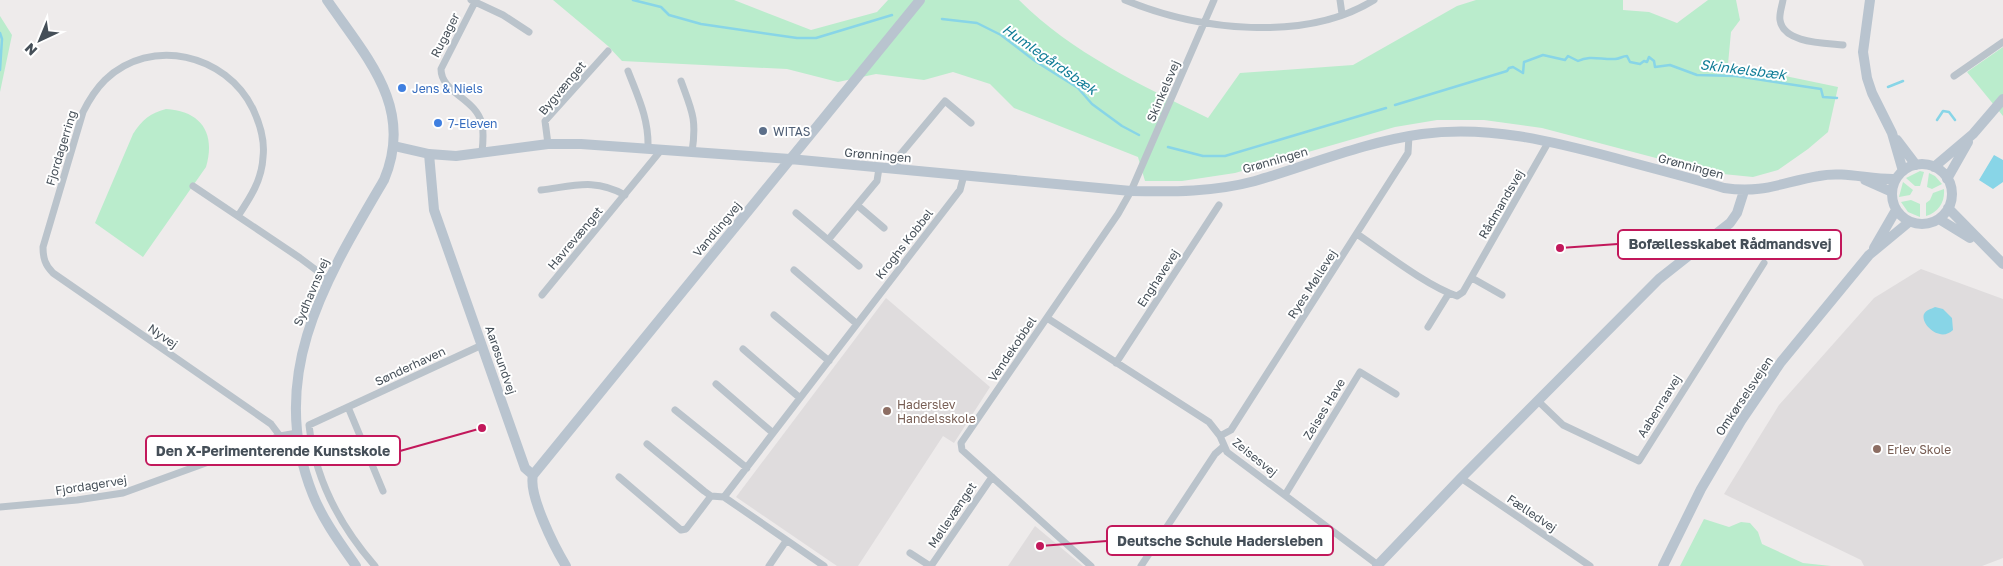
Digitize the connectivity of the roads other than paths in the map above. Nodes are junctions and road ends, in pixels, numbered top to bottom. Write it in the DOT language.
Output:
graph roads {
  1 [pos="327,0"];
  2 [pos="920,0"];
  3 [pos="1125,0"];
  4 [pos="1214,0"];
  5 [pos="1340,0"];
  6 [pos="1374,0"];
  7 [pos="1783,0"];
  8 [pos="1870,0"];
  9 [pos="473,1"];
  10 [pos="1342,14"];
  11 [pos="1205,22"];
  12 [pos="529,32"];
  13 [pos="2003,42"];
  14 [pos="1843,46"];
  15 [pos="608,51"];
  16 [pos="628,71"];
  17 [pos="1954,76"];
  18 [pos="681,81"];
  19 [pos="2003,99"];
  20 [pos="971,123"];
  21 [pos="1892,133"];
  22 [pos="1973,134"];
  23 [pos="1409,136"];
  24 [pos="1549,141"];
  25 [pos="548,144"];
  26 [pos="394,146"];
  27 [pos="648,148"];
  28 [pos="662,149"];
  29 [pos="482,152"];
  30 [pos="692,152"];
  31 [pos="429,154"];
  32 [pos="790,159"];
  33 [pos="1916,165"];
  34 [pos="1934,167"];
  35 [pos="879,168"];
  36 [pos="896,169"];
  37 [pos="964,175"];
  38 [pos="1900,175"];
  39 [pos="1855,176"];
  40 [pos="1947,179"];
  41 [pos="193,186"];
  42 [pos="541,190"];
  43 [pos="1131,191"];
  44 [pos="1744,191"];
  45 [pos="1892,192"];
  46 [pos="625,196"];
  47 [pos="857,205"];
  48 [pos="1219,205"];
  49 [pos="1948,208"];
  50 [pos="1896,210"];
  51 [pos="796,213"];
  52 [pos="238,216"];
  53 [pos="1939,218"];
  54 [pos="1909,222"];
  55 [pos="884,228"];
  56 [pos="1357,234"];
  57 [pos="828,240"];
  58 [pos="43,248"];
  59 [pos="1986,248"];
  60 [pos="1869,255"];
  61 [pos="1764,263"];
  62 [pos="2003,264"];
  63 [pos="859,266"];
  64 [pos="794,270"];
  65 [pos="1472,278"];
  66 [pos="328,279"];
  67 [pos="1449,293"];
  68 [pos="542,295"];
  69 [pos="1502,296"];
  70 [pos="774,315"];
  71 [pos="1047,318"];
  72 [pos="857,324"];
  73 [pos="1428,327"];
  74 [pos="482,345"];
  75 [pos="742,350"];
  76 [pos="829,361"];
  77 [pos="1116,364"];
  78 [pos="716,384"];
  79 [pos="1396,394"];
  80 [pos="800,398"];
  81 [pos="1538,401"];
  82 [pos="348,407"];
  83 [pos="675,410"];
  84 [pos="297,433"];
  85 [pos="773,433"];
  86 [pos="280,436"];
  87 [pos="1220,436"];
  88 [pos="647,444"];
  89 [pos="1224,447"];
  90 [pos="747,468"];
  91 [pos="533,475"];
  92 [pos="618,477"];
  93 [pos="992,477"];
  94 [pos="1461,478"];
  95 [pos="383,491"];
  96 [pos="1285,495"];
  97 [pos="711,496"];
  98 [pos="724,497"];
  99 [pos="0,507"];
  100 [pos="786,540"];
  101 [pos="910,553"];
  102 [pos="356,566"];
  103 [pos="375,566"];
  104 [pos="566,566"];
  105 [pos="769,566"];
  106 [pos="824,566"];
  107 [pos="930,566"];
  108 [pos="1091,566"];
  109 [pos="1141,566"];
  110 [pos="1378,566"];
  111 [pos="1590,566"];
  112 [pos="1663,566"];
  1 -- 26 [label="street, Sydhavnsvej"];
  2 -- 32 [label="street, Vandlingvej"];
  3 -- 11 [label="street"];
  4 -- 11 [label="street, Skinkelsvej"];
  5 -- 10 [label="street"];
  6 -- 10 [label="street"];
  7 -- 14 [label="street"];
  8 -- 21 [label="street"];
  9 -- 12 [label="street, Rugager"];
  9 -- 29 [label="street, Rugager"];
  10 -- 11 [label="street"];
  11 -- 43 [label="street, Skinkelsvej"];
  13 -- 17 [label="street"];
  15 -- 25 [label="street, Bygvænget"];
  16 -- 27 [label="street"];
  18 -- 30 [label="street"];
  19 -- 22 [label="street"];
  20 -- 36 [label="street"];
  21 -- 33 [label="street"];
  21 -- 38 [label="street"];
  22 -- 34 [label="street"];
  22 -- 40 [label="street"];
  23 -- 24 [label="street, Grønningen"];
  23 -- 43 [label="street, Grønningen"];
  23 -- 56 [label="street, Ryes Møllevej"];
  24 -- 44 [label="street, Grønningen"];
  24 -- 65 [label="street, Rådmandsvej"];
  25 -- 27 [label="street, Grønningen"];
  25 -- 29 [label="street, Grønningen"];
  26 -- 31 [label="street, Grønningen"];
  26 -- 66 [label="street, Sydhavnsvej"];
  27 -- 28 [label="street, Grønningen"];
  28 -- 30 [label="street, Grønningen"];
  28 -- 46 [label="street, Havrevænget"];
  29 -- 31 [label="street, Grønningen"];
  30 -- 32 [label="street, Grønningen"];
  31 -- 74 [label="street, Aarøsundvej"];
  32 -- 35 [label="street, Grønningen"];
  32 -- 91 [label="street, Vandlingvej"];
  33 -- 34 [label="street"];
  33 -- 38 [label="street"];
  34 -- 40 [label="street"];
  35 -- 36 [label="street, Grønningen"];
  35 -- 47 [label="street"];
  36 -- 37 [label="street, Grønningen"];
  37 -- 43 [label="street, Grønningen"];
  37 -- 72 [label="street, Kroghs Kobbel"];
  38 -- 39 [label="street, Grønningen"];
  38 -- 45 [label="street"];
  39 -- 44 [label="street, Grønningen"];
  39 -- 45 [label="street, Grønningen"];
  40 -- 49 [label="street"];
  41 -- 52 [label="street"];
  42 -- 46 [label="street"];
  43 -- 71 [label="street, Vendekobbel"];
  44 -- 81 [label="street"];
  45 -- 50 [label="street"];
  46 -- 68 [label="street, Havrevænget"];
  47 -- 55 [label="street"];
  47 -- 57 [label="street"];
  48 -- 77 [label="street, Enghavevej"];
  49 -- 53 [label="street"];
  49 -- 59 [label="street"];
  50 -- 54 [label="street"];
  50 -- 60 [label="street, Omkørselsvejen"];
  51 -- 57 [label="street"];
  52 -- 58 [label="street, Fjordagerring"];
  52 -- 66 [label="street"];
  53 -- 54 [label="street"];
  53 -- 59 [label="street"];
  54 -- 60 [label="street, Omkørselsvejen"];
  56 -- 67 [label="street"];
  56 -- 87 [label="street, Ryes Møllevej"];
  57 -- 63 [label="street"];
  58 -- 86 [label="street, Nyvej"];
  59 -- 62 [label="street"];
  60 -- 112 [label="street, Omkørselsvejen"];
  61 -- 81 [label="street, Aabenraavej"];
  64 -- 72 [label="street"];
  65 -- 67 [label="street, Rådmandsvej"];
  65 -- 69 [label="street"];
  66 -- 84 [label="street, Sydhavnsvej"];
  67 -- 73 [label="street"];
  70 -- 76 [label="street"];
  71 -- 77 [label="street, Zeisesvej"];
  71 -- 93 [label="street, Vendekobbel"];
  72 -- 76 [label="street, Kroghs Kobbel"];
  74 -- 82 [label="street, Sønderhaven"];
  74 -- 91 [label="street, Aarøsundvej"];
  75 -- 80 [label="street"];
  76 -- 80 [label="street, Kroghs Kobbel"];
  77 -- 87 [label="street, Zeisesvej"];
  78 -- 85 [label="street"];
  79 -- 96 [label="street, Zeises Have"];
  80 -- 85 [label="street, Kroghs Kobbel"];
  81 -- 94 [label="street"];
  82 -- 95 [label="street"];
  82 -- 103 [label="street, Sønderhaven"];
  83 -- 90 [label="street"];
  84 -- 86 [label="street, Fjordagervej"];
  84 -- 102 [label="street, Sydhavnsvej"];
  85 -- 90 [label="street, Kroghs Kobbel"];
  86 -- 99 [label="street, Fjordagervej"];
  87 -- 89 [label="street, Zeisesvej"];
  88 -- 97 [label="street"];
  89 -- 96 [label="street, Zeisesvej"];
  89 -- 109 [label="street"];
  90 -- 98 [label="street, Kroghs Kobbel"];
  91 -- 104 [label="street, Aarøsundvej"];
  92 -- 97 [label="street"];
  93 -- 107 [label="street, Møllevænget"];
  93 -- 108 [label="street, Vendekobbel"];
  94 -- 110 [label="street"];
  94 -- 111 [label="street, Fælledvej"];
  96 -- 110 [label="street, Zeisesvej"];
  97 -- 98 [label="street"];
  98 -- 100 [label="street"];
  100 -- 105 [label="street"];
  100 -- 106 [label="street"];
  101 -- 107 [label="street, Møllevænget"];
}
